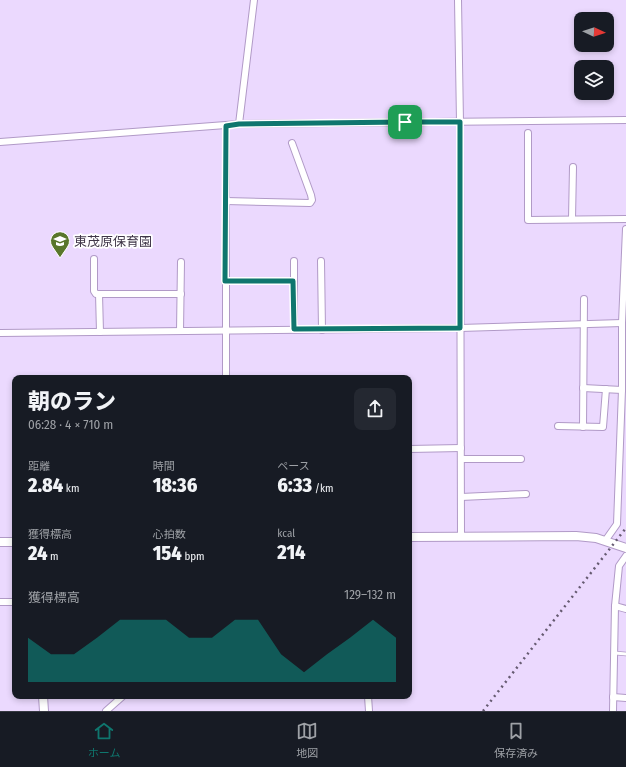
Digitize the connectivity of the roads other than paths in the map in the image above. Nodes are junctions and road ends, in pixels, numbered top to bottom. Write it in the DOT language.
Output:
graph roads {
  1 [pos="254,0"];
  2 [pos="458,0"];
  3 [pos="626,120"];
  4 [pos="460,122"];
  5 [pos="239,124"];
  6 [pos="226,126"];
  7 [pos="528,133"];
  8 [pos="0,142"];
  9 [pos="292,143"];
  10 [pos="573,167"];
  11 [pos="226,201"];
  12 [pos="626,219"];
  13 [pos="572,220"];
  14 [pos="626,229"];
  15 [pos="626,240"];
  16 [pos="94,259"];
  17 [pos="294,261"];
  18 [pos="321,261"];
  19 [pos="181,262"];
  20 [pos="225,281"];
  21 [pos="293,281"];
  22 [pos="100,294"];
  23 [pos="181,294"];
  24 [pos="584,299"];
  25 [pos="623,320"];
  26 [pos="584,325"];
  27 [pos="460,328"];
  28 [pos="294,329"];
  29 [pos="322,330"];
  30 [pos="180,331"];
  31 [pos="226,331"];
  32 [pos="100,332"];
  33 [pos="0,333"];
  34 [pos="226,375"];
  35 [pos="584,388"];
  36 [pos="606,389"];
  37 [pos="622,390"];
  38 [pos="624,400"];
  39 [pos="558,426"];
  40 [pos="583,427"];
  41 [pos="461,448"];
  42 [pos="412,449"];
  43 [pos="461,459"];
  44 [pos="521,459"];
  45 [pos="526,494"];
  46 [pos="461,497"];
  47 [pos="461,537"];
  48 [pos="412,538"];
  49 [pos="605,541"];
  50 [pos="0,542"];
  51 [pos="12,542"];
  52 [pos="626,548"];
  53 [pos="626,556"];
  54 [pos="0,602"];
  55 [pos="12,602"];
  56 [pos="615,606"];
  57 [pos="626,609"];
  58 [pos="615,653"];
  59 [pos="626,654"];
  60 [pos="613,697"];
  61 [pos="626,698"];
  62 [pos="44,699"];
  63 [pos="118,699"];
  64 [pos="368,699"];
  65 [pos="44,711"];
  66 [pos="106,711"];
  67 [pos="369,711"];
  68 [pos="613,711"];
  1 -- 5 [label="street"];
  2 -- 4 [label="street"];
  3 -- 4 [label="street"];
  4 -- 5 [label="street"];
  4 -- 27 [label="street"];
  5 -- 6 [label="street"];
  6 -- 8 [label="street"];
  6 -- 11 [label="street"];
  7 -- 13 [label="street"];
  9 -- 11 [label="street"];
  10 -- 13 [label="street"];
  11 -- 20 [label="street"];
  12 -- 13 [label="street"];
  14 -- 15 [label="street"];
  15 -- 25 [label="street"];
  16 -- 22 [label="street"];
  17 -- 21 [label="street"];
  18 -- 29 [label="street"];
  19 -- 23 [label="street"];
  20 -- 21 [label="street"];
  20 -- 31 [label="street"];
  21 -- 28 [label="street"];
  22 -- 23 [label="street"];
  22 -- 32 [label="street"];
  23 -- 30 [label="street"];
  24 -- 26 [label="street"];
  25 -- 26 [label="street"];
  25 -- 37 [label="street"];
  26 -- 27 [label="street"];
  26 -- 35 [label="street"];
  27 -- 29 [label="street"];
  27 -- 41 [label="street"];
  28 -- 29 [label="street"];
  28 -- 31 [label="street"];
  30 -- 31 [label="street"];
  30 -- 32 [label="street"];
  31 -- 34 [label="street"];
  32 -- 33 [label="street"];
  35 -- 36 [label="street"];
  35 -- 40 [label="street"];
  36 -- 37 [label="street"];
  36 -- 40 [label="street"];
  37 -- 38 [label="street"];
  38 -- 49 [label="street"];
  39 -- 40 [label="street"];
  41 -- 42 [label="street"];
  41 -- 43 [label="street"];
  43 -- 44 [label="street"];
  43 -- 46 [label="street"];
  45 -- 46 [label="street"];
  46 -- 47 [label="street"];
  47 -- 48 [label="street"];
  47 -- 49 [label="street"];
  49 -- 52 [label="street"];
  50 -- 51 [label="street"];
  53 -- 56 [label="street"];
  54 -- 55 [label="street"];
  56 -- 57 [label="street"];
  56 -- 58 [label="street"];
  58 -- 59 [label="lane"];
  58 -- 60 [label="street"];
  60 -- 61 [label="street"];
  60 -- 68 [label="street"];
  62 -- 65 [label="street"];
  63 -- 66 [label="street"];
  64 -- 67 [label="street"];
}
